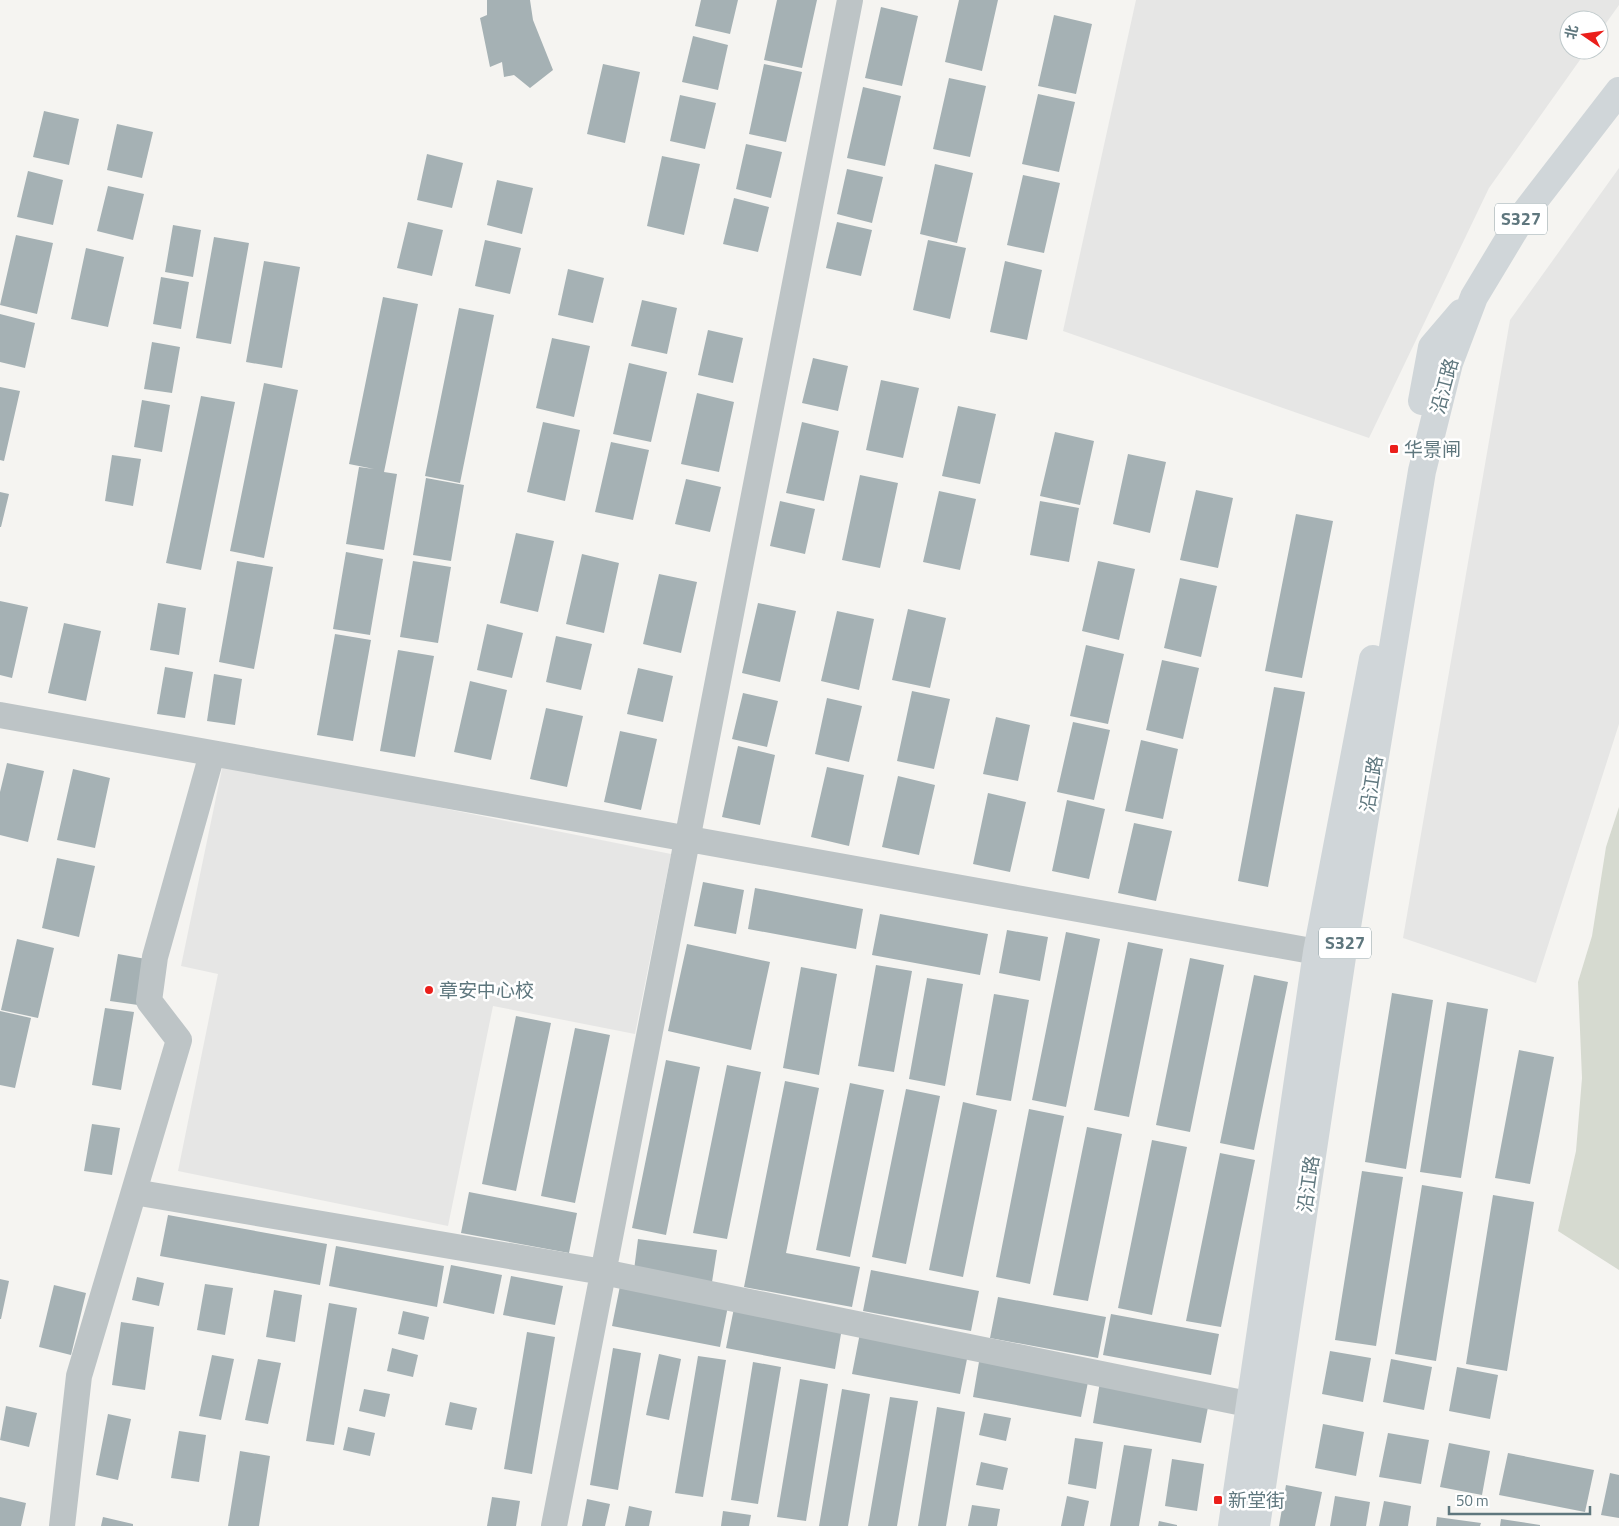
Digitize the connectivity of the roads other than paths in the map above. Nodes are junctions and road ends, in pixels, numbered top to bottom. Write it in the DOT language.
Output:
graph roads {
  1 [pos="850,0"];
  2 [pos="1619,91"];
  3 [pos="0,715"];
  4 [pos="212,754"];
  5 [pos="686,840"];
  6 [pos="1330,954"];
  7 [pos="134,1192"];
  8 [pos="603,1272"];
  9 [pos="1263,1407"];
  10 [pos="62,1526"];
  11 [pos="554,1526"];
  12 [pos="1232,1526"];
  13 [pos="1256,1526"];
  1 -- 5 [label="street"];
  2 -- 6 [label="main road, 沿江路 / S327"];
  3 -- 4 [label="street"];
  4 -- 5 [label="street"];
  4 -- 7 [label="street"];
  5 -- 6 [label="street"];
  5 -- 8 [label="street"];
  6 -- 9 [label="main road, 沿江路"];
  7 -- 8 [label="street"];
  7 -- 10 [label="street"];
  8 -- 9 [label="street"];
  8 -- 11 [label="street"];
  9 -- 12 [label="main road, 沿江路"];
  9 -- 13 [label="main road, 沿江路"];
}
